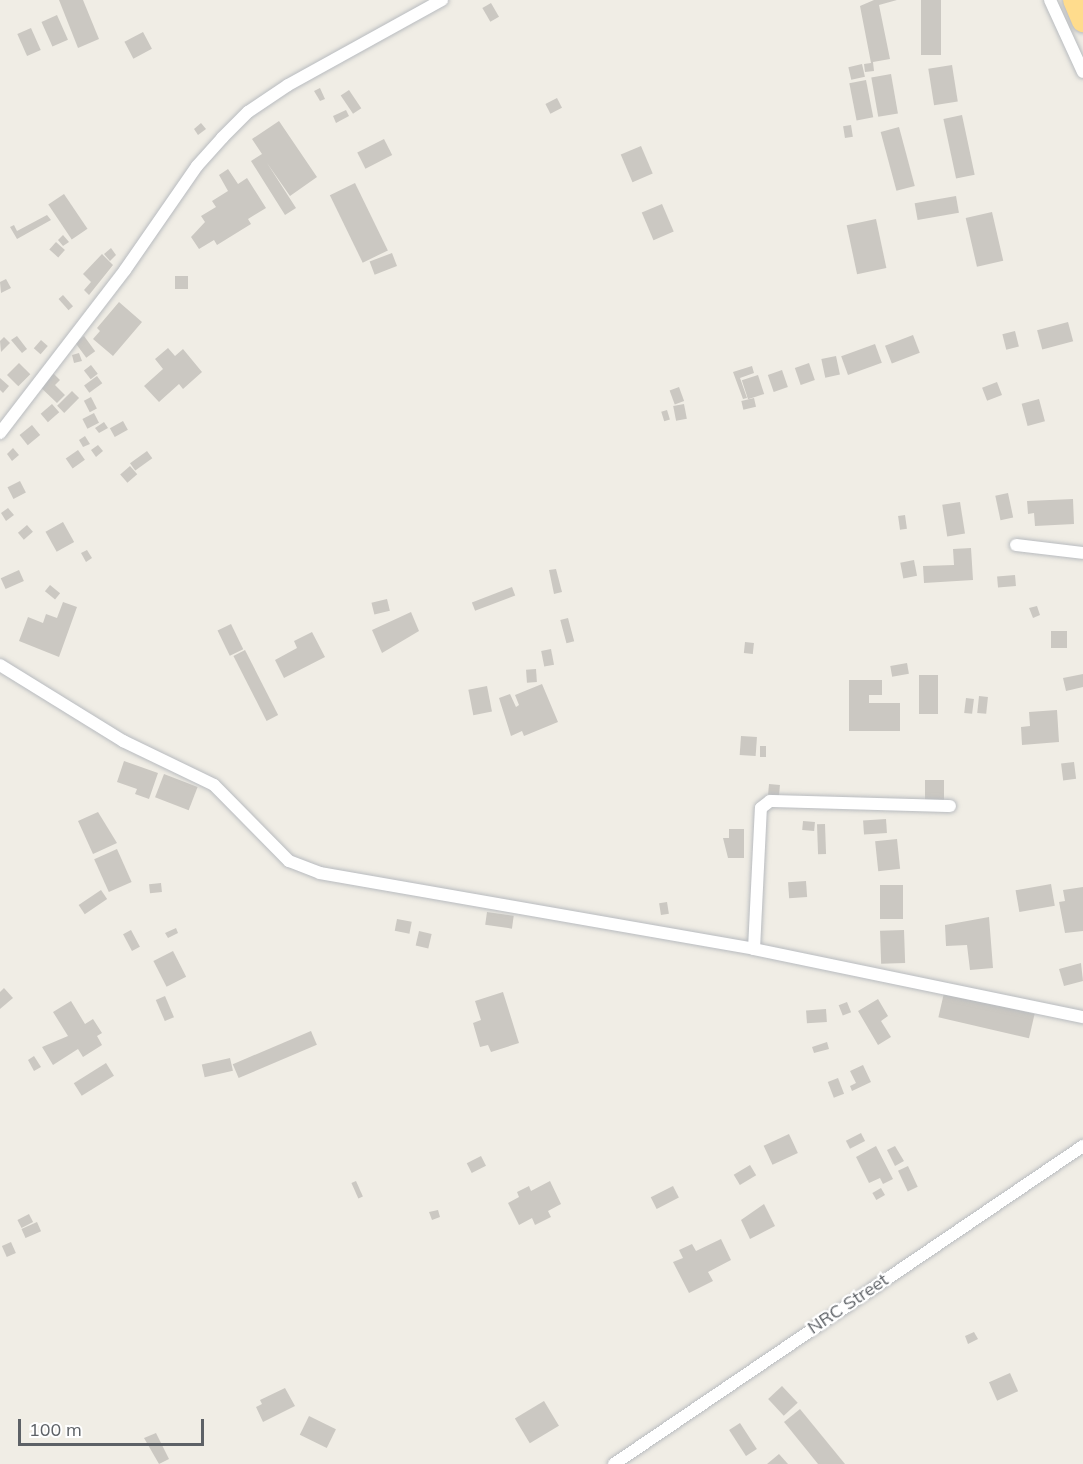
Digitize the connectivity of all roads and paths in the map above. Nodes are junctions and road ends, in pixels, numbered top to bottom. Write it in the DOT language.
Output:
graph roads {
  1 [pos="442,0"];
  2 [pos="1050,0"];
  3 [pos="1074,0"];
  4 [pos="1083,21"];
  5 [pos="1083,72"];
  6 [pos="0,433"];
  7 [pos="1016,545"];
  8 [pos="1083,553"];
  9 [pos="0,664"];
  10 [pos="950,806"];
  11 [pos="754,949"];
  12 [pos="1083,1017"];
  13 [pos="1083,1146"];
  14 [pos="614,1464"];
  1 -- 6 [label="street"];
  2 -- 5 [label="street"];
  3 -- 4 [label="highway"];
  7 -- 8 [label="street"];
  9 -- 11 [label="street"];
  10 -- 11 [label="street"];
  11 -- 12 [label="street"];
  13 -- 14 [label="street, NRC Street"];
}
